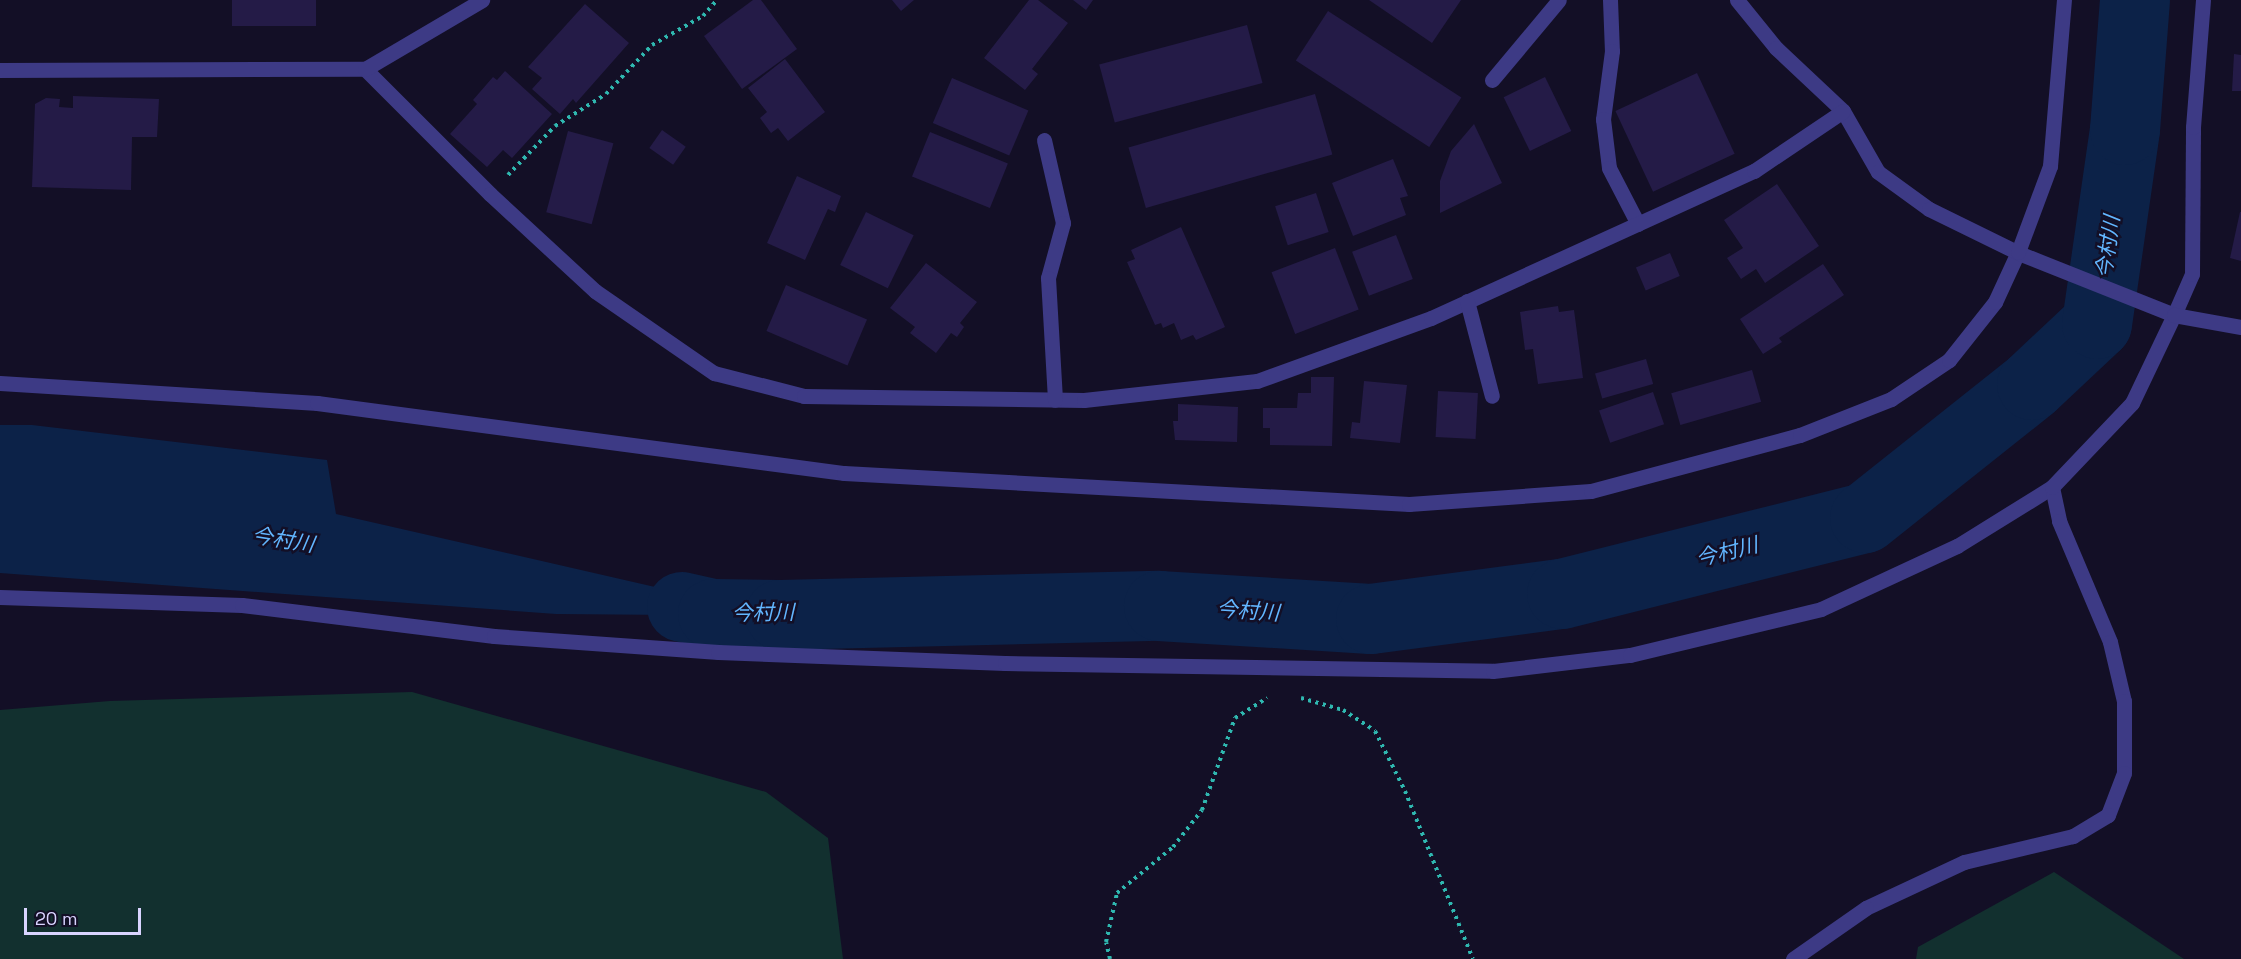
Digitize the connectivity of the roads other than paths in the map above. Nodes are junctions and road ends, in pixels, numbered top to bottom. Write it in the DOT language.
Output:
graph roads {
  1 [pos="483,0"];
  2 [pos="1558,0"];
  3 [pos="1610,0"];
  4 [pos="1737,0"];
  5 [pos="2064,0"];
  6 [pos="2203,0"];
  7 [pos="365,69"];
  8 [pos="0,70"];
  9 [pos="1492,80"];
  10 [pos="1843,111"];
  11 [pos="1044,140"];
  12 [pos="1638,224"];
  13 [pos="2019,253"];
  14 [pos="1467,301"];
  15 [pos="2173,314"];
  16 [pos="2241,327"];
  17 [pos="0,383"];
  18 [pos="1492,396"];
  19 [pos="1055,400"];
  20 [pos="2052,487"];
  21 [pos="0,597"];
  22 [pos="1793,959"];
  1 -- 7 [label="street"];
  2 -- 9 [label="street"];
  3 -- 12 [label="street"];
  4 -- 10 [label="street"];
  5 -- 13 [label="street"];
  6 -- 15 [label="street"];
  7 -- 8 [label="street"];
  7 -- 19 [label="street"];
  10 -- 12 [label="street"];
  10 -- 13 [label="street"];
  11 -- 19 [label="street"];
  12 -- 14 [label="street"];
  13 -- 15 [label="street"];
  13 -- 17 [label="street"];
  14 -- 18 [label="street"];
  14 -- 19 [label="street"];
  15 -- 16 [label="street"];
  15 -- 20 [label="street"];
  20 -- 21 [label="street"];
  20 -- 22 [label="street"];
}
